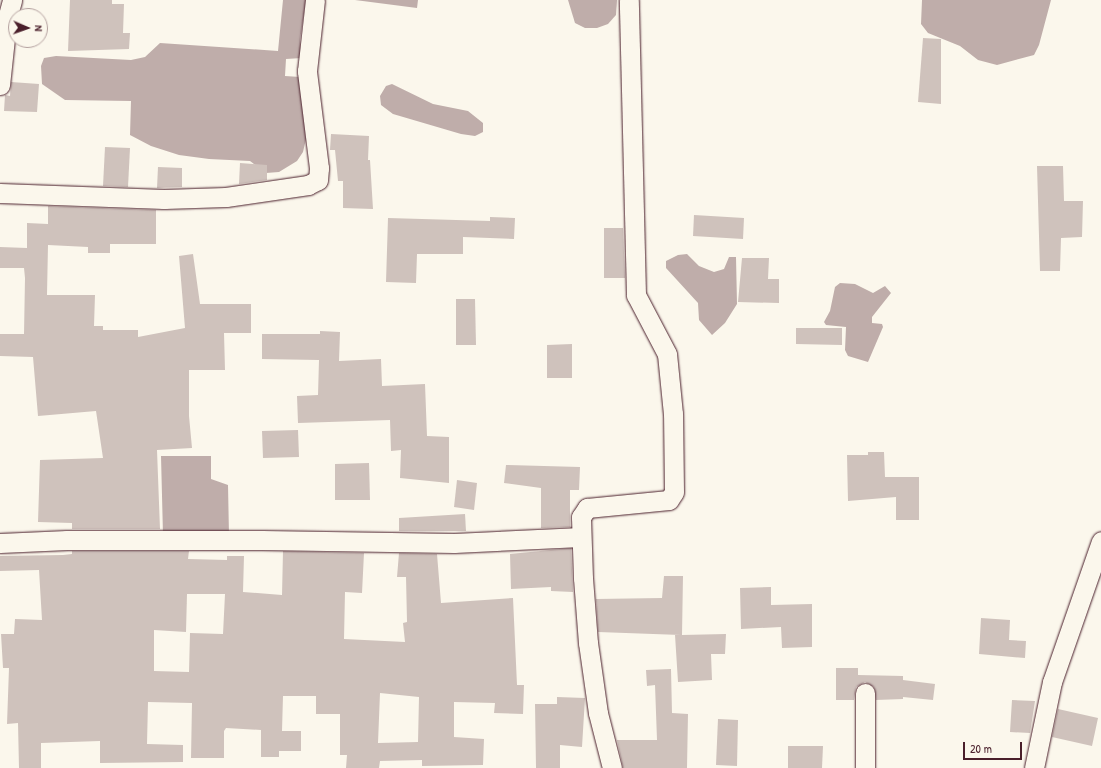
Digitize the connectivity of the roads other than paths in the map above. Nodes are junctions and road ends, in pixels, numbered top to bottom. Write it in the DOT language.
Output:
graph roads {
  1 [pos="12,0"];
  2 [pos="315,0"];
  3 [pos="629,0"];
  4 [pos="0,85"];
  5 [pos="0,193"];
  6 [pos="581,536"];
  7 [pos="1101,541"];
  8 [pos="0,543"];
  9 [pos="865,694"];
  10 [pos="612,768"];
  11 [pos="865,768"];
  12 [pos="1034,768"];
  1 -- 4 [label="street"];
  2 -- 5 [label="street"];
  3 -- 6 [label="street"];
  6 -- 8 [label="street"];
  6 -- 10 [label="street"];
  7 -- 12 [label="street"];
  9 -- 11 [label="street"];
}
